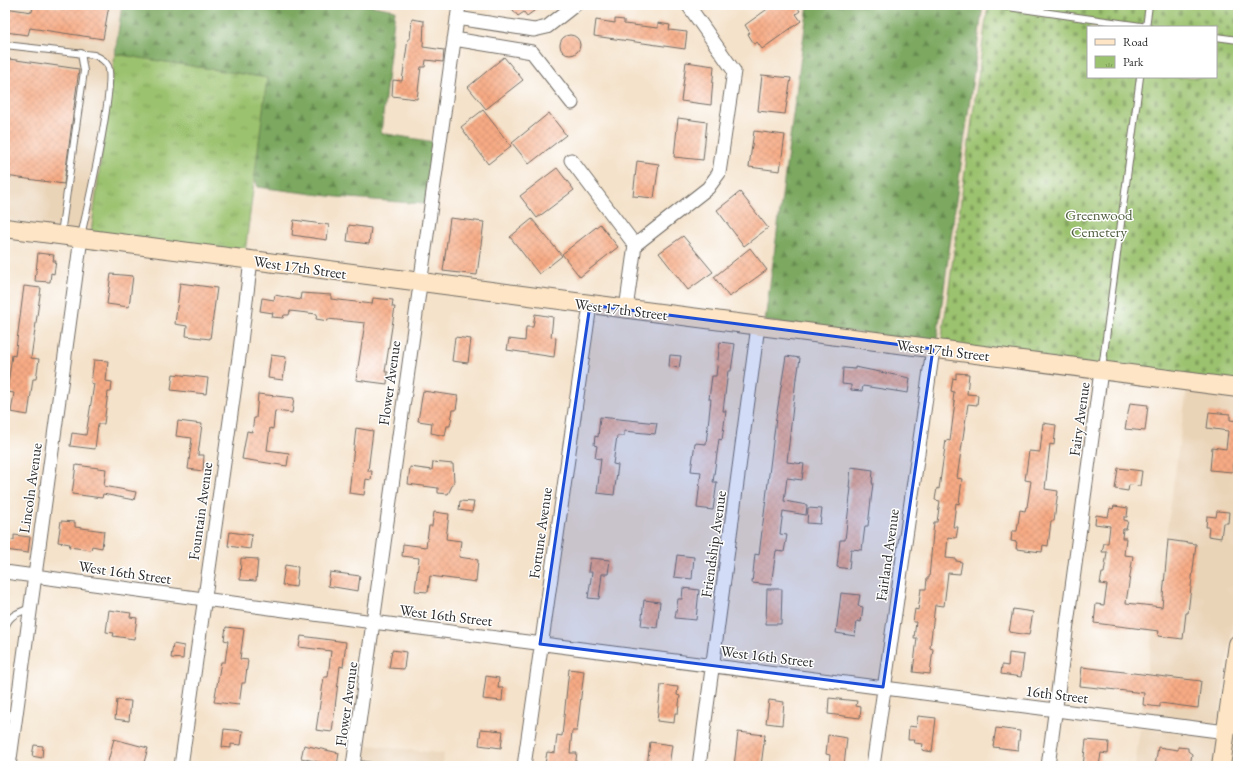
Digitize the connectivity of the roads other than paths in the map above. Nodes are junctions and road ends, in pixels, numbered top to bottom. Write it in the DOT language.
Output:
graph roads {
  1 [pos="575,5"];
  2 [pos="688,5"];
  3 [pos="1149,5"];
  4 [pos="1001,6"];
  5 [pos="458,11"];
  6 [pos="1140,26"];
  7 [pos="1147,26"];
  8 [pos="1217,37"];
  9 [pos="454,39"];
  10 [pos="1238,40"];
  11 [pos="5,45"];
  12 [pos="81,53"];
  13 [pos="1140,78"];
  14 [pos="572,103"];
  15 [pos="571,160"];
  16 [pos="5,228"];
  17 [pos="61,235"];
  18 [pos="81,238"];
  19 [pos="635,245"];
  20 [pos="251,260"];
  21 [pos="419,283"];
  22 [pos="590,305"];
  23 [pos="626,309"];
  24 [pos="758,326"];
  25 [pos="933,349"];
  26 [pos="1101,371"];
  27 [pos="1238,388"];
  28 [pos="5,572"];
  29 [pos="34,576"];
  30 [pos="203,598"];
  31 [pos="30,608"];
  32 [pos="373,622"];
  33 [pos="5,628"];
  34 [pos="540,644"];
  35 [pos="1238,644"];
  36 [pos="713,665"];
  37 [pos="1236,680"];
  38 [pos="883,688"];
  39 [pos="1055,710"];
  40 [pos="10,716"];
  41 [pos="1226,732"];
  42 [pos="353,765"];
  43 [pos="9,766"];
  44 [pos="180,766"];
  45 [pos="371,766"];
  46 [pos="524,766"];
  47 [pos="699,766"];
  48 [pos="873,766"];
  49 [pos="1048,766"];
  50 [pos="1221,766"];
  1 -- 5 [label="street"];
  2 -- 19 [label="street"];
  3 -- 7 [label="lane"];
  4 -- 6 [label="lane"];
  5 -- 9 [label="street, Flower Avenue"];
  8 -- 10 [label="lane"];
  9 -- 14 [label="street"];
  9 -- 21 [label="street, Flower Avenue"];
  11 -- 12 [label="lane"];
  12 -- 17 [label="lane"];
  12 -- 18 [label="lane"];
  13 -- 26 [label="lane, Fairy Avenue"];
  15 -- 19 [label="street"];
  16 -- 17 [label="main road, West 17th Street"];
  17 -- 18 [label="main road, West 17th Street"];
  18 -- 20 [label="main road, West 17th Street"];
  18 -- 29 [label="street, Lincoln Avenue"];
  19 -- 23 [label="street"];
  20 -- 21 [label="main road, West 17th Street"];
  20 -- 30 [label="street, Fountain Avenue"];
  21 -- 22 [label="main road, West 17th Street"];
  21 -- 32 [label="street, Flower Avenue"];
  22 -- 23 [label="main road, West 17th Street"];
  22 -- 34 [label="street, Fortune Avenue"];
  23 -- 24 [label="main road, West 17th Street"];
  24 -- 25 [label="main road, West 17th Street"];
  24 -- 36 [label="street, Friendship Avenue"];
  25 -- 26 [label="main road, West 17th Street"];
  25 -- 38 [label="street, Fairland Avenue"];
  26 -- 27 [label="main road, West 17th Street"];
  26 -- 39 [label="street, Fairy Avenue"];
  28 -- 29 [label="street, West 16th Street"];
  29 -- 30 [label="street, West 16th Street"];
  29 -- 31 [label="street, Lincoln Avenue"];
  30 -- 32 [label="street, West 16th Street"];
  30 -- 44 [label="street, Fountain Avenue"];
  31 -- 33 [label="lane"];
  31 -- 40 [label="street, Lincoln Avenue"];
  32 -- 34 [label="street, West 16th Street"];
  32 -- 42 [label="street, Flower Avenue"];
  34 -- 36 [label="street, West 16th Street"];
  34 -- 46 [label="street, Fortune Avenue"];
  35 -- 37 [label="main road"];
  36 -- 38 [label="street, West 16th Street"];
  36 -- 47 [label="street, Friendship Avenue"];
  37 -- 41 [label="main road"];
  38 -- 39 [label="street, 16th Street"];
  38 -- 48 [label="street, Fairland Avenue"];
  39 -- 41 [label="street, 16th Street"];
  39 -- 49 [label="street, Fairy Avenue"];
  40 -- 43 [label="street, Lincoln Avenue"];
  41 -- 50 [label="main road"];
  42 -- 45 [label="lane"];
}
